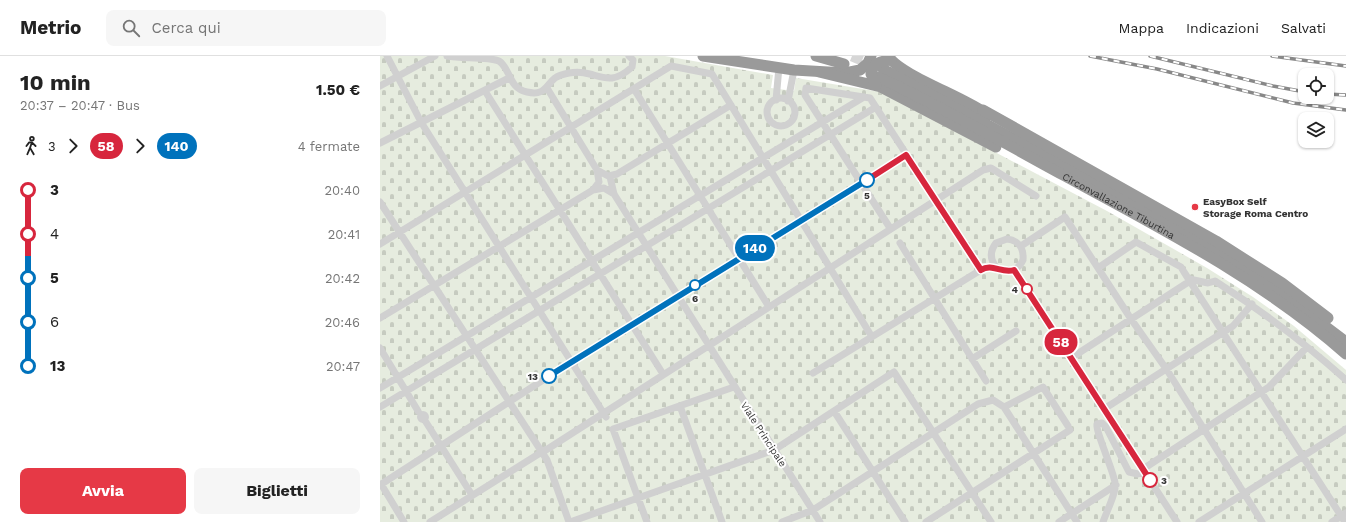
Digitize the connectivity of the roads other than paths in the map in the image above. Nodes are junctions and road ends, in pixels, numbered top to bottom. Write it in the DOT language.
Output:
graph roads {
  1 [pos="387,56"];
  2 [pos="435,56"];
  3 [pos="447,56"];
  4 [pos="630,56"];
  5 [pos="703,56"];
  6 [pos="816,56"];
  7 [pos="871,56"];
  8 [pos="889,58"];
  9 [pos="741,59"];
  10 [pos="844,64"];
  11 [pos="779,68"];
  12 [pos="794,70"];
  13 [pos="819,72"];
  14 [pos="398,77"];
  15 [pos="879,77"];
  16 [pos="509,78"];
  17 [pos="380,86"];
  18 [pos="547,88"];
  19 [pos="634,89"];
  20 [pos="485,91"];
  21 [pos="864,97"];
  22 [pos="776,100"];
  23 [pos="788,101"];
  24 [pos="731,105"];
  25 [pos="876,107"];
  26 [pos="983,110"];
  27 [pos="421,122"];
  28 [pos="823,122"];
  29 [pos="571,127"];
  30 [pos="831,134"];
  31 [pos="380,143"];
  32 [pos="669,144"];
  33 [pos="1033,149"];
  34 [pos="526,155"];
  35 [pos="906,155"];
  36 [pos="762,158"];
  37 [pos="770,171"];
  38 [pos="605,179"];
  39 [pos="862,183"];
  40 [pos="604,188"];
  41 [pos="593,190"];
  42 [pos="465,193"];
  43 [pos="614,194"];
  44 [pos="700,195"];
  45 [pos="1036,196"];
  46 [pos="935,200"];
  47 [pos="380,202"];
  48 [pos="708,208"];
  49 [pos="560,209"];
  50 [pos="801,220"];
  51 [pos="890,228"];
  52 [pos="400,232"];
  53 [pos="638,232"];
  54 [pos="900,243"];
  55 [pos="380,244"];
  56 [pos="499,246"];
  57 [pos="646,246"];
  58 [pos="1021,246"];
  59 [pos="739,258"];
  60 [pos="991,258"];
  61 [pos="592,259"];
  62 [pos="829,268"];
  63 [pos="997,268"];
  64 [pos="1098,268"];
  65 [pos="983,269"];
  66 [pos="1014,270"];
  67 [pos="601,273"];
  68 [pos="1190,280"];
  69 [pos="435,285"];
  70 [pos="530,296"];
  71 [pos="677,296"];
  72 [pos="934,298"];
  73 [pos="1252,304"];
  74 [pos="769,307"];
  75 [pos="539,311"];
  76 [pos="380,318"];
  77 [pos="1131,320"];
  78 [pos="632,325"];
  79 [pos="1016,331"];
  80 [pos="1223,332"];
  81 [pos="1346,333"];
  82 [pos="466,335"];
  83 [pos="872,337"];
  84 [pos="1346,342"];
  85 [pos="708,346"];
  86 [pos="1307,347"];
  87 [pos="380,348"];
  88 [pos="475,350"];
  89 [pos="1346,354"];
  90 [pos="1071,358"];
  91 [pos="972,359"];
  92 [pos="380,360"];
  93 [pos="572,362"];
  94 [pos="390,363"];
  95 [pos="1167,370"];
  96 [pos="813,373"];
  97 [pos="663,374"];
  98 [pos="397,377"];
  99 [pos="1346,380"];
  100 [pos="986,381"];
  101 [pos="734,387"];
  102 [pos="380,388"];
  103 [pos="406,391"];
  104 [pos="1262,392"];
  105 [pos="510,402"];
  106 [pos="680,406"];
  107 [pos="380,407"];
  108 [pos="1004,407"];
  109 [pos="1104,409"];
  110 [pos="418,411"];
  111 [pos="834,411"];
  112 [pos="605,415"];
  113 [pos="424,419"];
  114 [pos="1346,428"];
  115 [pos="1203,430"];
  116 [pos="933,433"];
  117 [pos="441,447"];
  118 [pos="774,450"];
  119 [pos="544,451"];
  120 [pos="1033,454"];
  121 [pos="1302,456"];
  122 [pos="1144,470"];
  123 [pos="873,471"];
  124 [pos="704,474"];
  125 [pos="380,485"];
  126 [pos="1116,485"];
  127 [pos="1243,493"];
  128 [pos="972,494"];
  129 [pos="472,495"];
  130 [pos="638,498"];
  131 [pos="813,510"];
  132 [pos="1072,514"];
  133 [pos="1344,517"];
  134 [pos="404,522"];
  135 [pos="430,522"];
  136 [pos="570,522"];
  137 [pos="647,522"];
  138 [pos="722,522"];
  139 [pos="782,522"];
  140 [pos="820,522"];
  141 [pos="905,522"];
  142 [pos="926,522"];
  143 [pos="991,522"];
  144 [pos="1059,522"];
  145 [pos="1077,522"];
  146 [pos="1103,522"];
  147 [pos="1177,522"];
  148 [pos="1199,522"];
  149 [pos="1262,522"];
  150 [pos="1332,522"];
  1 -- 14 [label="lane"];
  2 -- 14 [label="lane"];
  3 -- 16 [label="lane"];
  4 -- 18 [label="lane"];
  5 -- 9 [label="highway"];
  6 -- 10 [label="highway"];
  7 -- 13 [label="highway"];
  8 -- 15 [label="highway"];
  8 -- 26 [label="highway"];
  9 -- 11 [label="highway"];
  11 -- 12 [label="highway"];
  11 -- 22 [label="lane"];
  12 -- 13 [label="highway"];
  12 -- 23 [label="lane"];
  13 -- 15 [label="highway"];
  14 -- 17 [label="lane"];
  14 -- 27 [label="lane"];
  15 -- 33 [label="highway, Circonvallazione Tiburtina"];
  15 -- 89 [label="highway, Circonvallazione Tiburtina"];
  16 -- 18 [label="lane"];
  16 -- 20 [label="lane"];
  18 -- 29 [label="lane"];
  19 -- 24 [label="lane"];
  19 -- 29 [label="lane"];
  19 -- 32 [label="lane"];
  20 -- 27 [label="lane"];
  20 -- 34 [label="lane"];
  21 -- 25 [label="lane"];
  21 -- 28 [label="lane"];
  21 -- 28 [label="lane"];
  22 -- 23 [label="lane"];
  22 -- 23 [label="lane"];
  24 -- 32 [label="lane"];
  24 -- 36 [label="lane"];
  25 -- 30 [label="lane"];
  25 -- 35 [label="lane"];
  26 -- 33 [label="highway"];
  26 -- 81 [label="highway, Circonvallazione Tiburtina"];
  27 -- 31 [label="lane"];
  27 -- 42 [label="lane"];
  28 -- 30 [label="lane"];
  28 -- 36 [label="lane"];
  29 -- 34 [label="lane"];
  29 -- 38 [label="lane"];
  30 -- 37 [label="lane"];
  30 -- 39 [label="lane"];
  32 -- 38 [label="lane"];
  32 -- 44 [label="lane"];
  33 -- 84 [label="highway, Circonvallazione Tiburtina"];
  34 -- 42 [label="lane"];
  34 -- 49 [label="lane"];
  35 -- 39 [label="lane"];
  35 -- 46 [label="lane"];
  36 -- 37 [label="lane"];
  36 -- 44 [label="lane"];
  37 -- 48 [label="lane"];
  37 -- 50 [label="lane"];
  38 -- 40 [label="lane"];
  38 -- 40 [label="lane"];
  38 -- 41 [label="lane"];
  38 -- 43 [label="lane"];
  39 -- 50 [label="lane"];
  39 -- 51 [label="lane"];
  40 -- 41 [label="lane"];
  40 -- 43 [label="lane"];
  41 -- 49 [label="lane"];
  42 -- 52 [label="lane"];
  42 -- 56 [label="lane"];
  43 -- 53 [label="lane, Viale Principale"];
  44 -- 48 [label="lane"];
  44 -- 53 [label="lane"];
  45 -- 46 [label="lane"];
  46 -- 51 [label="lane"];
  46 -- 65 [label="lane"];
  47 -- 52 [label="lane"];
  48 -- 57 [label="lane"];
  48 -- 59 [label="lane"];
  49 -- 56 [label="lane"];
  49 -- 61 [label="lane"];
  50 -- 59 [label="lane"];
  50 -- 62 [label="lane"];
  51 -- 62 [label="lane"];
  52 -- 55 [label="lane"];
  52 -- 69 [label="lane"];
  53 -- 57 [label="lane, Viale Principale"];
  53 -- 61 [label="lane"];
  54 -- 72 [label="lane"];
  56 -- 69 [label="lane"];
  56 -- 70 [label="lane"];
  57 -- 67 [label="lane"];
  57 -- 71 [label="lane, Viale Principale"];
  58 -- 60 [label="lane"];
  58 -- 64 [label="lane"];
  58 -- 66 [label="lane"];
  59 -- 71 [label="lane"];
  59 -- 74 [label="lane"];
  60 -- 63 [label="lane"];
  60 -- 65 [label="lane"];
  61 -- 67 [label="lane"];
  61 -- 70 [label="lane"];
  62 -- 74 [label="lane"];
  62 -- 83 [label="lane"];
  63 -- 65 [label="lane"];
  63 -- 66 [label="lane"];
  64 -- 68 [label="lane"];
  64 -- 77 [label="lane"];
  65 -- 72 [label="lane"];
  66 -- 90 [label="lane"];
  67 -- 75 [label="lane"];
  67 -- 78 [label="lane"];
  68 -- 73 [label="lane"];
  68 -- 77 [label="lane"];
  68 -- 80 [label="lane"];
  69 -- 76 [label="lane"];
  69 -- 82 [label="lane"];
  70 -- 75 [label="lane"];
  70 -- 82 [label="lane"];
  71 -- 78 [label="lane"];
  71 -- 85 [label="lane, Viale Principale"];
  72 -- 83 [label="lane"];
  72 -- 91 [label="lane"];
  73 -- 80 [label="lane"];
  73 -- 86 [label="lane"];
  74 -- 85 [label="lane"];
  75 -- 88 [label="lane"];
  75 -- 93 [label="lane"];
  77 -- 90 [label="lane"];
  77 -- 95 [label="lane"];
  78 -- 93 [label="lane"];
  78 -- 97 [label="lane"];
  79 -- 91 [label="lane"];
  80 -- 95 [label="lane"];
  80 -- 104 [label="lane"];
  82 -- 88 [label="lane"];
  82 -- 98 [label="lane"];
  83 -- 96 [label="lane"];
  85 -- 97 [label="lane"];
  85 -- 101 [label="lane, Viale Principale"];
  86 -- 99 [label="lane"];
  86 -- 104 [label="lane"];
  87 -- 94 [label="lane"];
  88 -- 103 [label="lane"];
  88 -- 105 [label="lane"];
  90 -- 109 [label="lane"];
  91 -- 100 [label="lane"];
  92 -- 94 [label="lane"];
  93 -- 105 [label="lane"];
  93 -- 112 [label="lane"];
  94 -- 98 [label="lane"];
  95 -- 109 [label="lane"];
  95 -- 115 [label="lane"];
  97 -- 112 [label="lane"];
  98 -- 102 [label="lane"];
  98 -- 103 [label="lane"];
  101 -- 106 [label="lane"];
  101 -- 118 [label="lane, Viale Principale"];
  103 -- 107 [label="lane"];
  103 -- 110 [label="lane"];
  104 -- 115 [label="lane"];
  104 -- 121 [label="lane"];
  105 -- 117 [label="lane"];
  105 -- 119 [label="lane"];
  106 -- 124 [label="lane"];
  106 -- 130 [label="lane"];
  108 -- 116 [label="lane"];
  108 -- 120 [label="lane"];
  108 -- 120 [label="lane"];
  109 -- 122 [label="lane"];
  111 -- 116 [label="lane"];
  111 -- 118 [label="lane"];
  111 -- 123 [label="lane"];
  112 -- 119 [label="lane"];
  113 -- 117 [label="lane"];
  114 -- 121 [label="lane"];
  115 -- 122 [label="lane"];
  115 -- 127 [label="lane"];
  116 -- 123 [label="lane"];
  116 -- 128 [label="lane"];
  117 -- 125 [label="lane"];
  117 -- 129 [label="lane"];
  118 -- 124 [label="lane"];
  118 -- 131 [label="lane, Viale Principale"];
  119 -- 129 [label="lane"];
  119 -- 136 [label="lane"];
  120 -- 128 [label="lane"];
  120 -- 132 [label="lane"];
  121 -- 127 [label="lane"];
  121 -- 133 [label="lane"];
  122 -- 126 [label="lane"];
  122 -- 147 [label="lane"];
  123 -- 131 [label="lane"];
  123 -- 141 [label="lane"];
  124 -- 130 [label="lane"];
  124 -- 138 [label="lane"];
  125 -- 134 [label="lane"];
  126 -- 132 [label="lane"];
  126 -- 146 [label="lane"];
  127 -- 148 [label="lane"];
  127 -- 149 [label="lane"];
  128 -- 142 [label="lane"];
  128 -- 143 [label="lane"];
  129 -- 135 [label="lane"];
  130 -- 136 [label="lane"];
  130 -- 137 [label="lane"];
  131 -- 139 [label="lane"];
  131 -- 140 [label="lane, Viale Principale"];
  132 -- 144 [label="lane"];
  132 -- 145 [label="lane"];
  133 -- 150 [label="lane"];
}
